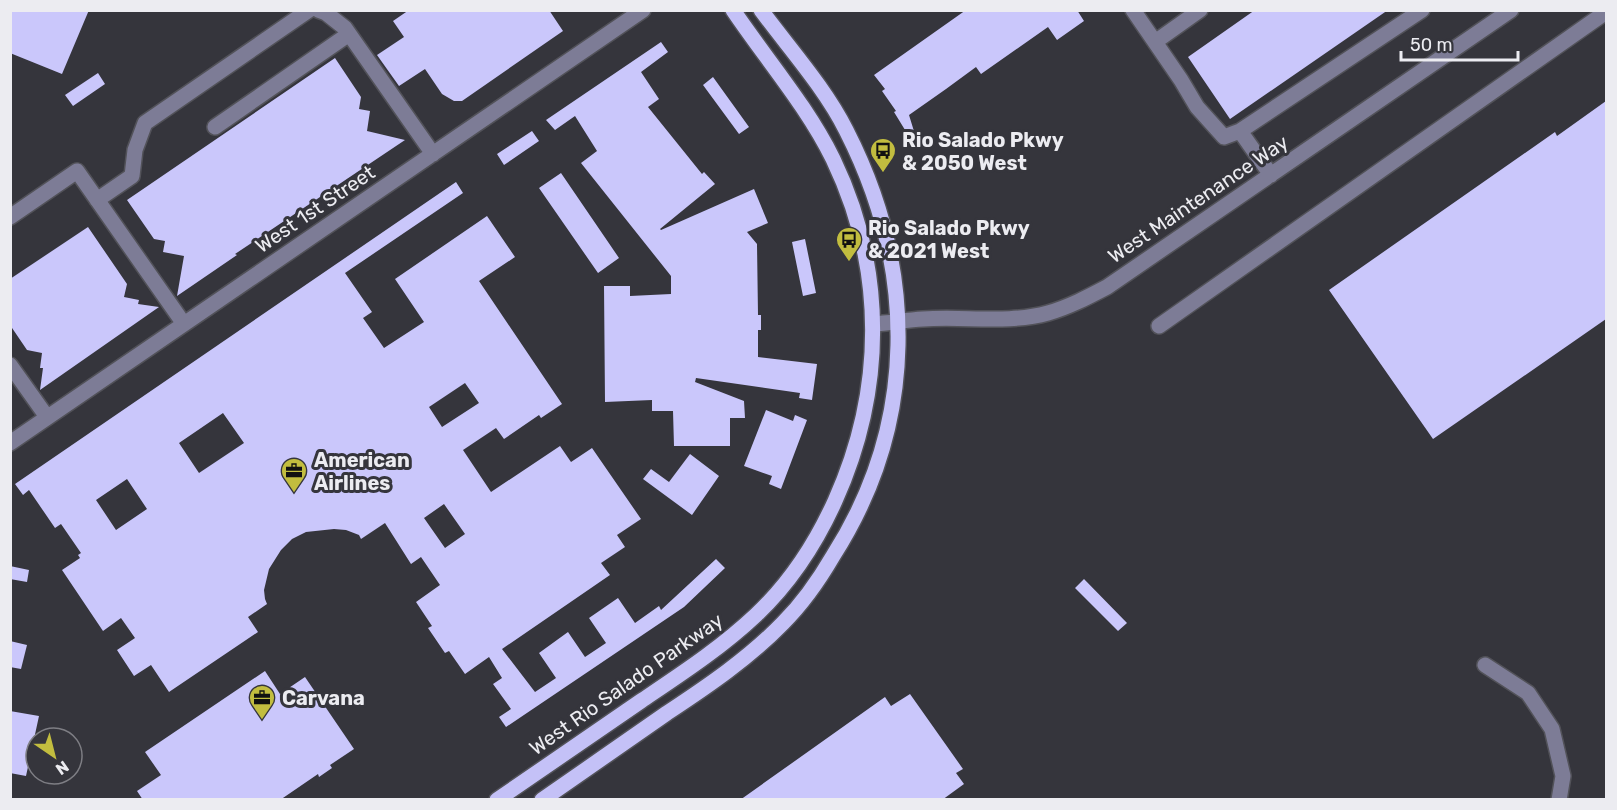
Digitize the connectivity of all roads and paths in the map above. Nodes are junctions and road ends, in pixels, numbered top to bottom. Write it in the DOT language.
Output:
graph roads {
  1 [pos="309,10"];
  2 [pos="318,10"];
  3 [pos="644,10"];
  4 [pos="732,10"];
  5 [pos="761,10"];
  6 [pos="1133,10"];
  7 [pos="1200,10"];
  8 [pos="1422,10"];
  9 [pos="1511,10"];
  10 [pos="1606,12"];
  11 [pos="349,34"];
  12 [pos="1155,42"];
  13 [pos="215,127"];
  14 [pos="1240,131"];
  15 [pos="433,154"];
  16 [pos="1271,175"];
  17 [pos="97,200"];
  18 [pos="10,217"];
  19 [pos="898,323"];
  20 [pos="184,324"];
  21 [pos="873,324"];
  22 [pos="1159,326"];
  23 [pos="10,365"];
  24 [pos="47,417"];
  25 [pos="10,442"];
  26 [pos="1485,665"];
  27 [pos="497,800"];
  28 [pos="542,800"];
  29 [pos="1559,800"];
  1 -- 17 [label="street"];
  2 -- 11 [label="street"];
  3 -- 15 [label="street, West 1st Street"];
  4 -- 21 [label="main road, West Rio Salado Parkway"];
  5 -- 19 [label="main road"];
  6 -- 12 [label="street"];
  7 -- 12 [label="street"];
  8 -- 14 [label="street"];
  9 -- 16 [label="street, West Maintenance Way"];
  10 -- 22 [label="street"];
  11 -- 13 [label="street"];
  11 -- 15 [label="street"];
  12 -- 14 [label="street"];
  14 -- 16 [label="street"];
  15 -- 20 [label="street, West 1st Street"];
  16 -- 19 [label="street, West Maintenance Way"];
  17 -- 18 [label="street"];
  17 -- 20 [label="street"];
  19 -- 21 [label="street, West Maintenance Way"];
  19 -- 28 [label="main road"];
  20 -- 24 [label="street, West 1st Street"];
  21 -- 27 [label="main road, West Rio Salado Parkway"];
  23 -- 24 [label="street"];
  24 -- 25 [label="street, West 1st Street"];
  26 -- 29 [label="street"];
}
